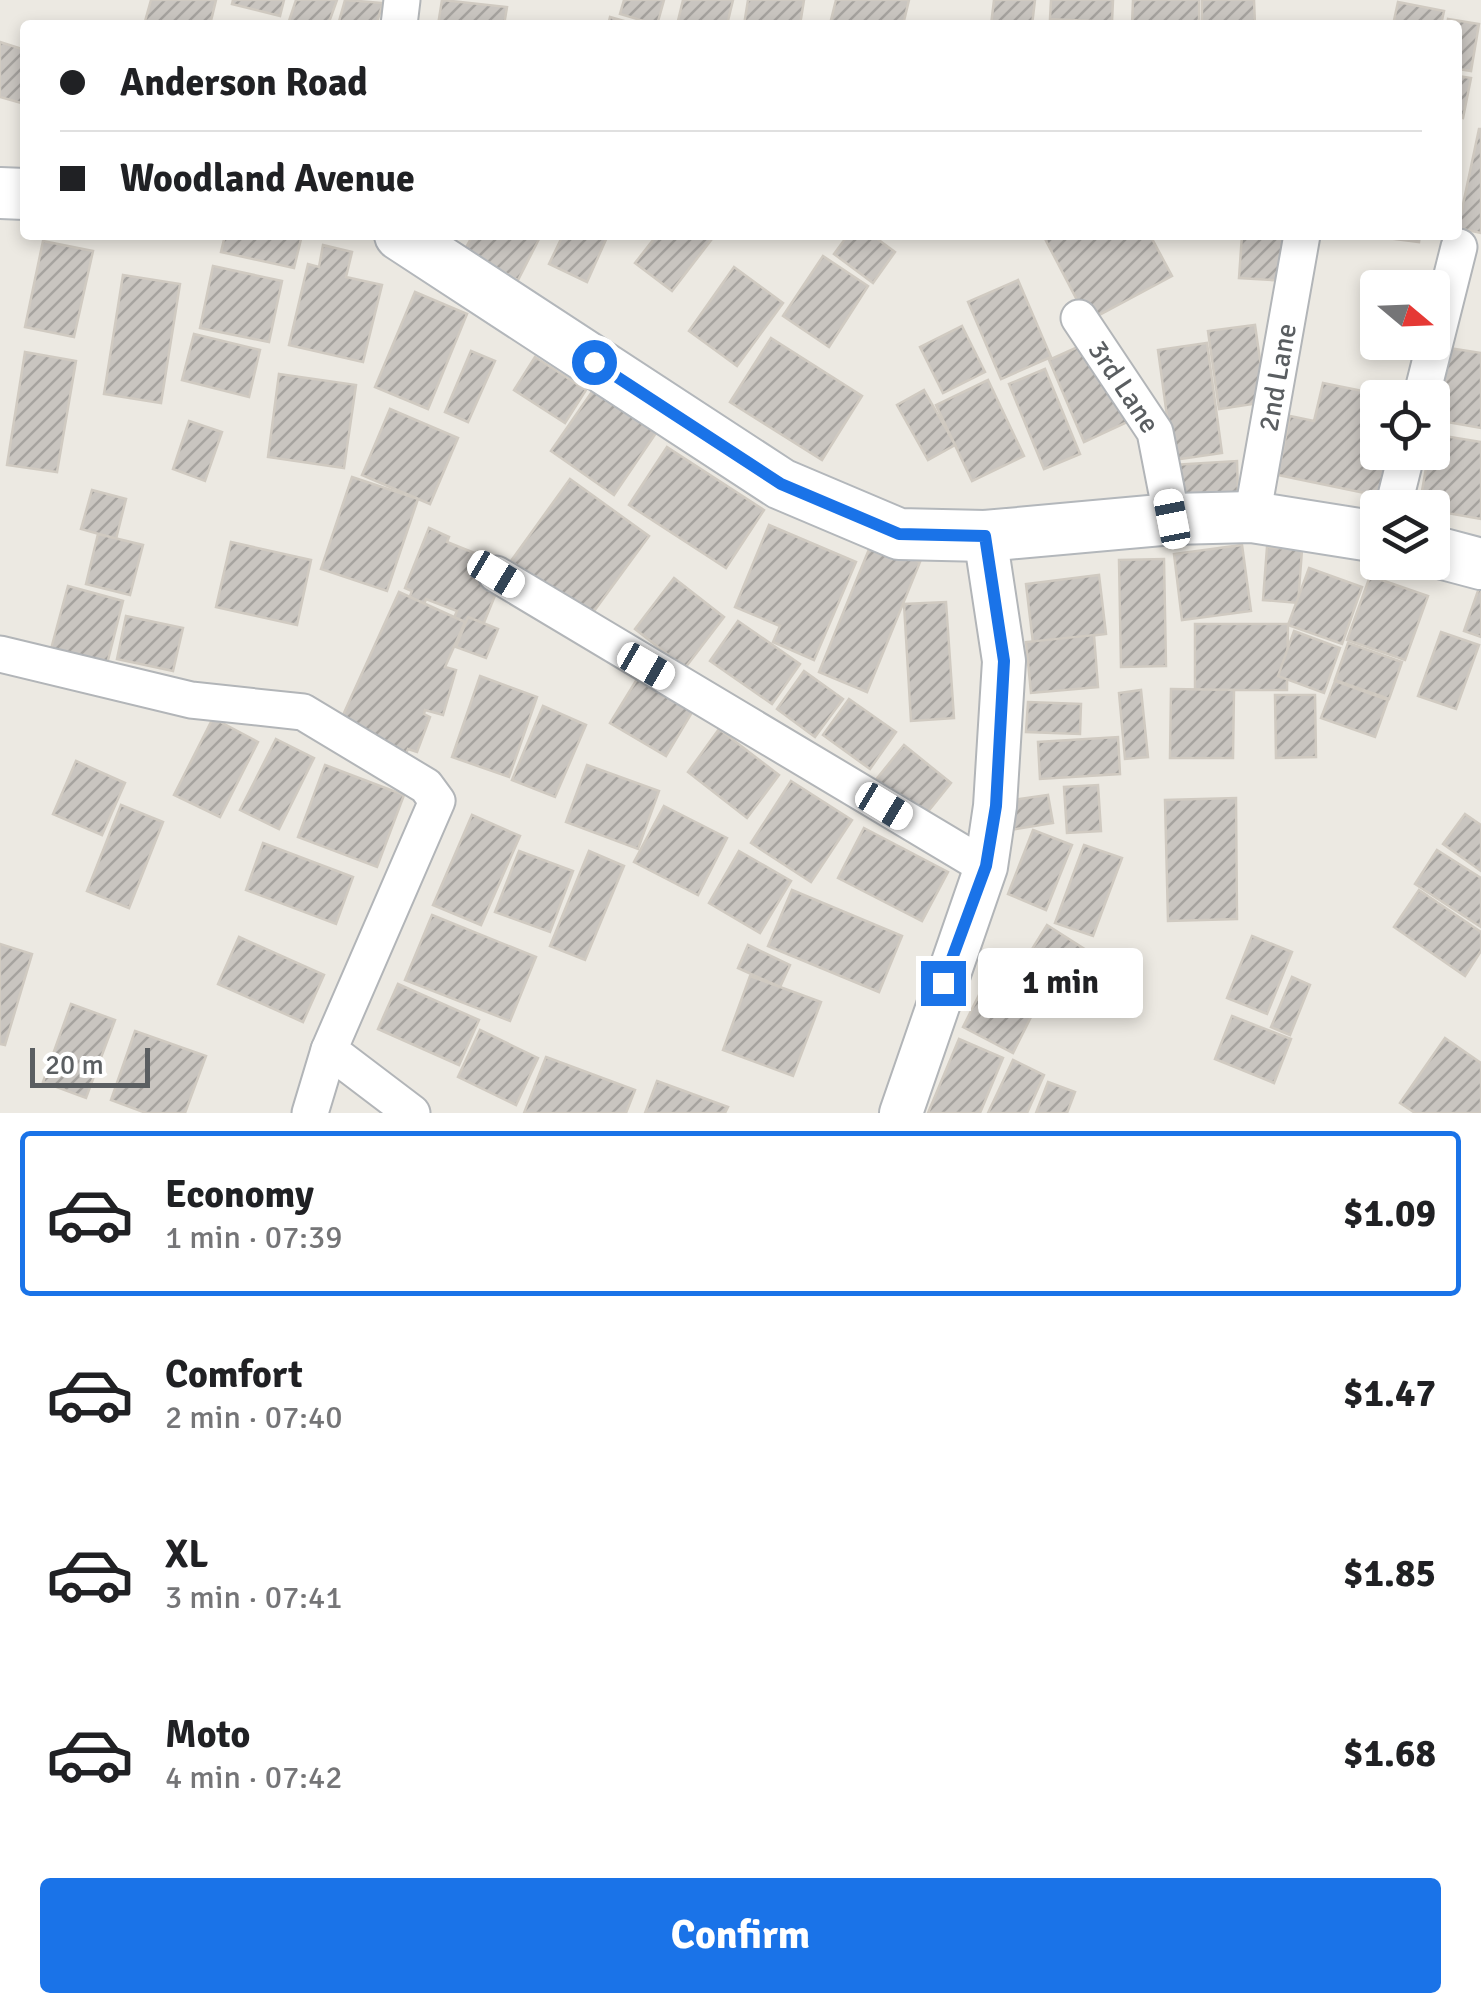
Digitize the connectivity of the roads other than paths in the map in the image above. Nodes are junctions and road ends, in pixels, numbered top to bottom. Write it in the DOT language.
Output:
graph roads {
  1 [pos="408,240"];
  2 [pos="1301,240"];
  3 [pos="1459,247"];
  4 [pos="1079,318"];
  5 [pos="1426,380"];
  6 [pos="1252,517"];
  7 [pos="1172,519"];
  8 [pos="1360,535"];
  9 [pos="985,536"];
  10 [pos="1450,556"];
  11 [pos="1481,564"];
  12 [pos="496,574"];
  13 [pos="0,654"];
  14 [pos="986,866"];
  15 [pos="329,1050"];
  16 [pos="310,1113"];
  17 [pos="412,1113"];
  18 [pos="901,1113"];
  1 -- 9 [label="main road"];
  2 -- 6 [label="street, 2nd Lane"];
  3 -- 5 [label="street"];
  4 -- 7 [label="street, 3rd Lane"];
  6 -- 7 [label="main road"];
  6 -- 8 [label="main road"];
  7 -- 9 [label="main road"];
  9 -- 14 [label="street"];
  10 -- 11 [label="main road"];
  12 -- 14 [label="street"];
  13 -- 15 [label="street"];
  14 -- 18 [label="street"];
  15 -- 16 [label="street"];
  15 -- 17 [label="street"];
}
